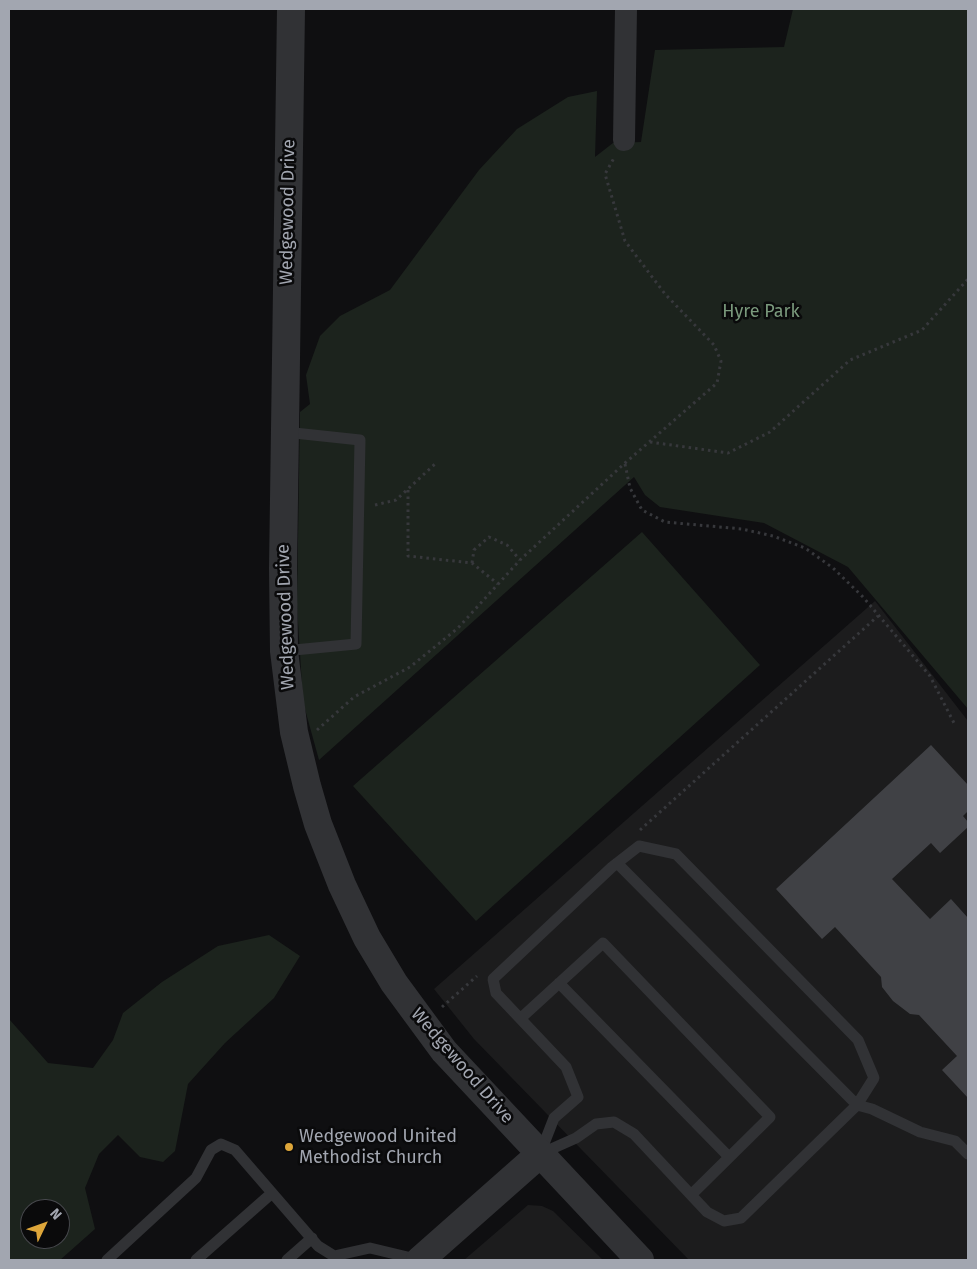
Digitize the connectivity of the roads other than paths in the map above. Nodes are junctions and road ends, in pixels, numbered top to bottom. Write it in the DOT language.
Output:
graph roads {
  1 [pos="291,9"];
  2 [pos="626,9"];
  3 [pos="624,140"];
  4 [pos="285,432"];
  5 [pos="284,651"];
  6 [pos="618,863"];
  7 [pos="559,983"];
  8 [pos="521,1018"];
  9 [pos="857,1105"];
  10 [pos="540,1154"];
  11 [pos="968,1154"];
  12 [pos="729,1157"];
  13 [pos="272,1193"];
  14 [pos="690,1195"];
  15 [pos="312,1238"];
  16 [pos="107,1260"];
  17 [pos="196,1260"];
  18 [pos="287,1260"];
  19 [pos="420,1260"];
  20 [pos="640,1260"];
  1 -- 4 [label="street, Wedgewood Drive"];
  2 -- 3 [label="street"];
  4 -- 5 [label="street, Wedgewood Drive"];
  4 -- 5 [label="lane"];
  5 -- 10 [label="street, Wedgewood Drive"];
  6 -- 8 [label="lane"];
  6 -- 9 [label="lane"];
  6 -- 9 [label="lane"];
  7 -- 8 [label="lane"];
  7 -- 12 [label="lane"];
  7 -- 12 [label="lane"];
  8 -- 10 [label="lane"];
  9 -- 11 [label="lane"];
  9 -- 14 [label="lane"];
  10 -- 14 [label="lane"];
  10 -- 19 [label="street"];
  10 -- 20 [label="street, Wedgewood Drive"];
  12 -- 14 [label="lane"];
  13 -- 15 [label="lane"];
  13 -- 16 [label="lane"];
  13 -- 17 [label="lane"];
  15 -- 18 [label="lane"];
  15 -- 19 [label="lane"];
}
